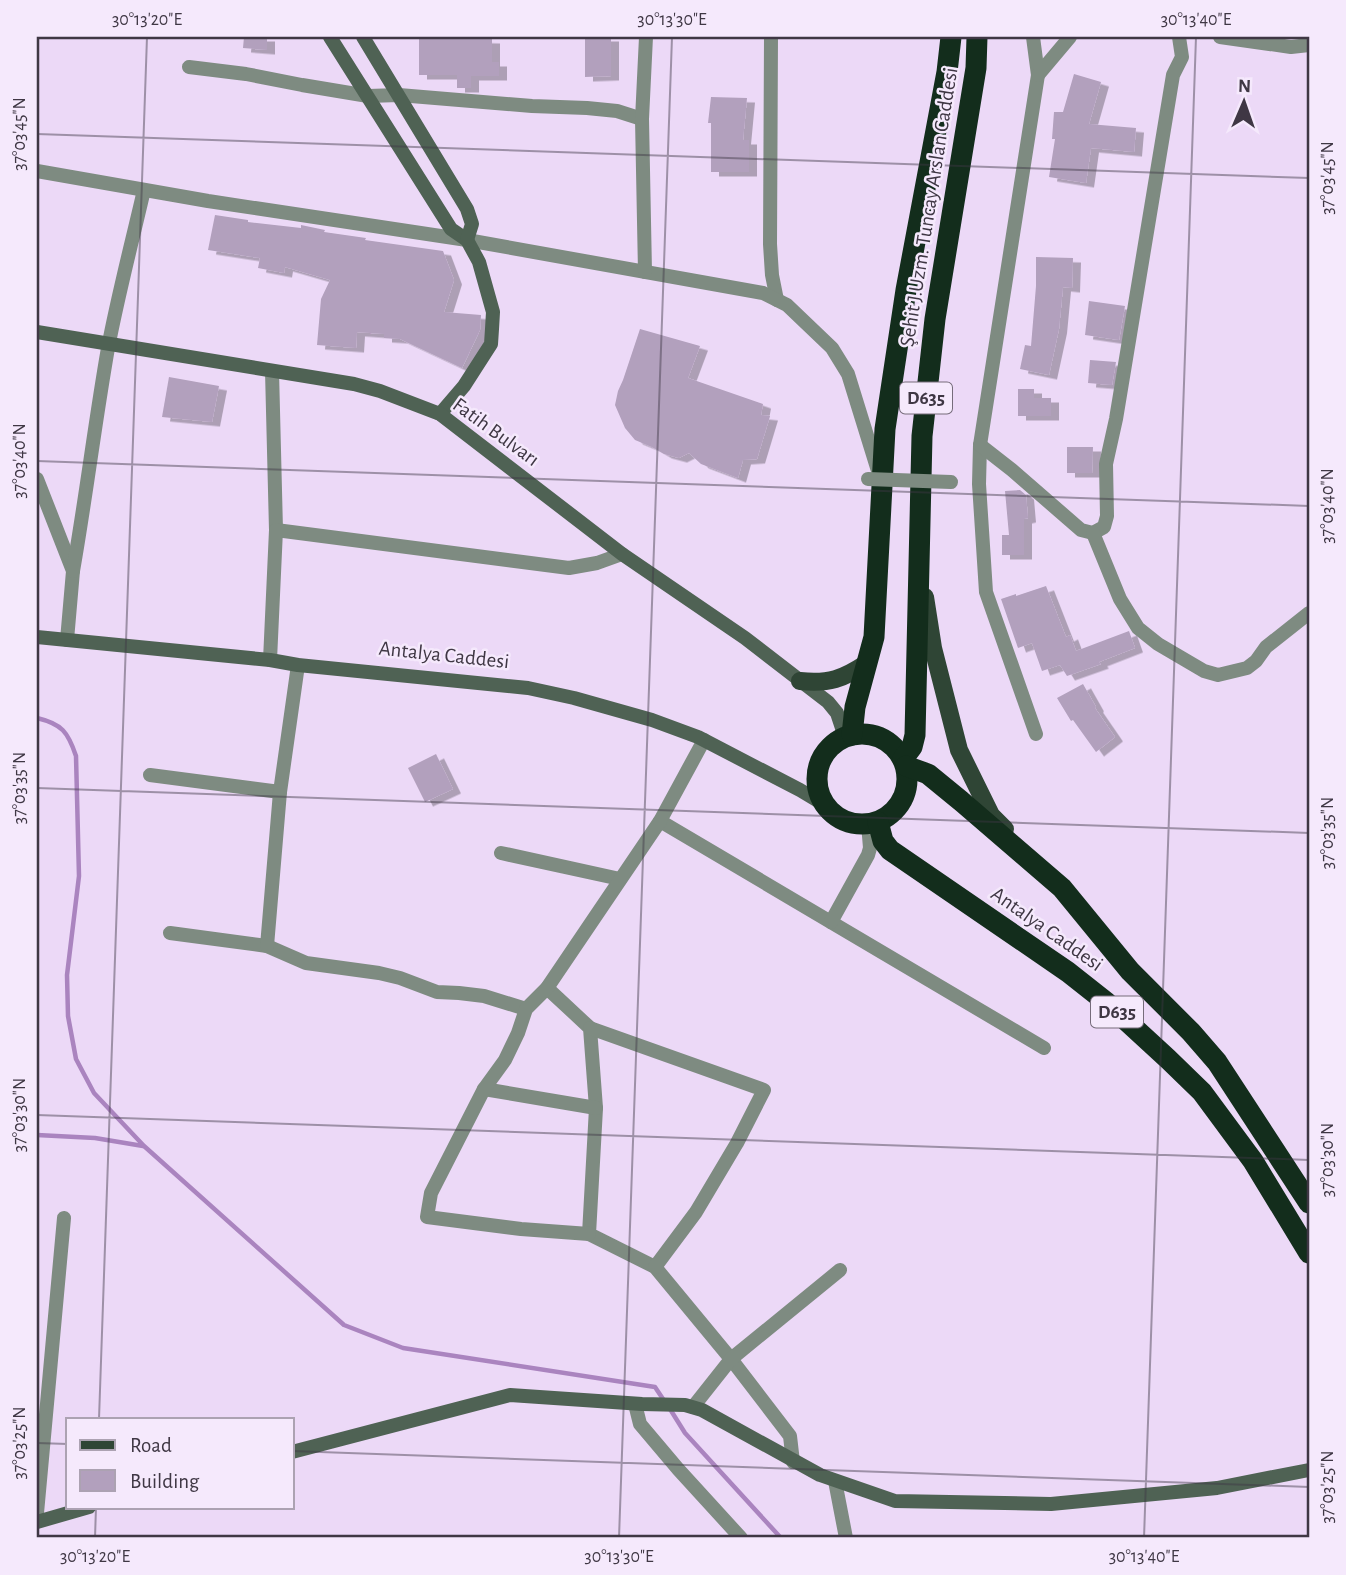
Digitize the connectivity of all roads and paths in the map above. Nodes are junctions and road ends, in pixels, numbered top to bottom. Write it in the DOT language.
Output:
graph roads {
  1 [pos="330,37"];
  2 [pos="363,37"];
  3 [pos="646,37"];
  4 [pos="771,37"];
  5 [pos="951,37"];
  6 [pos="977,37"];
  7 [pos="1033,37"];
  8 [pos="1070,37"];
  9 [pos="1180,37"];
  10 [pos="1220,37"];
  11 [pos="1309,45"];
  12 [pos="189,67"];
  13 [pos="1038,75"];
  14 [pos="399,95"];
  15 [pos="368,96"];
  16 [pos="642,119"];
  17 [pos="37,171"];
  18 [pos="144,190"];
  19 [pos="467,240"];
  20 [pos="645,272"];
  21 [pos="777,300"];
  22 [pos="37,332"];
  23 [pos="109,344"];
  24 [pos="272,371"];
  25 [pos="440,414"];
  26 [pos="980,445"];
  27 [pos="37,479"];
  28 [pos="951,482"];
  29 [pos="875,483"];
  30 [pos="276,530"];
  31 [pos="1093,533"];
  32 [pos="622,554"];
  33 [pos="919,567"];
  34 [pos="73,572"];
  35 [pos="1309,613"];
  36 [pos="37,637"];
  37 [pos="67,640"];
  38 [pos="270,660"];
  39 [pos="867,663"];
  40 [pos="298,665"];
  41 [pos="800,681"];
  42 [pos="1036,734"];
  43 [pos="849,736"];
  44 [pos="704,740"];
  45 [pos="904,763"];
  46 [pos="150,775"];
  47 [pos="280,792"];
  48 [pos="825,805"];
  49 [pos="660,821"];
  50 [pos="873,823"];
  51 [pos="501,853"];
  52 [pos="620,879"];
  53 [pos="1060,887"];
  54 [pos="831,922"];
  55 [pos="170,933"];
  56 [pos="267,946"];
  57 [pos="547,988"];
  58 [pos="526,1009"];
  59 [pos="590,1028"];
  60 [pos="1044,1048"];
  61 [pos="484,1089"];
  62 [pos="596,1108"];
  63 [pos="1309,1203"];
  64 [pos="64,1218"];
  65 [pos="589,1234"];
  66 [pos="1309,1253"];
  67 [pos="655,1267"];
  68 [pos="840,1270"];
  69 [pos="731,1359"];
  70 [pos="639,1404"];
  71 [pos="689,1406"];
  72 [pos="294,1451"];
  73 [pos="793,1462"];
  74 [pos="1309,1470"];
  75 [pos="835,1481"];
  76 [pos="86,1508"];
  77 [pos="37,1513"];
  78 [pos="37,1522"];
  79 [pos="741,1538"];
  80 [pos="846,1538"];
  1 -- 15 [label="street"];
  2 -- 14 [label="street"];
  3 -- 16 [label="street"];
  4 -- 21 [label="street"];
  5 -- 29 [label="highway, Şehit J.Uzm. Tuncay Arslan Caddesi / D635"];
  6 -- 33 [label="highway, Şehit J.Uzm. Tuncay Arslan Caddesi / D635"];
  7 -- 13 [label="street"];
  8 -- 13 [label="street"];
  9 -- 31 [label="street"];
  10 -- 11 [label="street"];
  12 -- 15 [label="street"];
  13 -- 26 [label="street"];
  14 -- 15 [label="street"];
  14 -- 16 [label="street"];
  14 -- 19 [label="street"];
  15 -- 19 [label="street"];
  16 -- 20 [label="street"];
  17 -- 18 [label="street"];
  18 -- 19 [label="street"];
  18 -- 23 [label="street"];
  19 -- 20 [label="street"];
  19 -- 25 [label="street"];
  20 -- 21 [label="street"];
  21 -- 29 [label="street"];
  22 -- 23 [label="street, Fatih Bulvarı"];
  23 -- 24 [label="street, Fatih Bulvarı"];
  23 -- 34 [label="street"];
  24 -- 25 [label="street, Fatih Bulvarı"];
  24 -- 30 [label="street"];
  25 -- 32 [label="street, Fatih Bulvarı"];
  26 -- 31 [label="street"];
  26 -- 42 [label="street"];
  27 -- 34 [label="street"];
  28 -- 29 [label="street, bridge"];
  29 -- 39 [label="highway, Şehit J.Uzm. Tuncay Arslan Caddesi / D635"];
  30 -- 32 [label="street"];
  30 -- 38 [label="street"];
  31 -- 35 [label="street"];
  32 -- 41 [label="street, Fatih Bulvarı"];
  33 -- 45 [label="highway, Şehit J.Uzm. Tuncay Arslan Caddesi / D635"];
  33 -- 53 [label="main road"];
  34 -- 37 [label="street"];
  36 -- 37 [label="street, Antalya Caddesi"];
  37 -- 38 [label="street, Antalya Caddesi"];
  38 -- 40 [label="street, Antalya Caddesi"];
  39 -- 41 [label="main road"];
  39 -- 43 [label="highway, Şehit J.Uzm. Tuncay Arslan Caddesi / D635"];
  40 -- 44 [label="street, Antalya Caddesi"];
  40 -- 47 [label="street"];
  41 -- 43 [label="street, Fatih Bulvarı"];
  43 -- 45 [label="highway, D635"];
  43 -- 48 [label="highway"];
  44 -- 48 [label="street, Antalya Caddesi"];
  44 -- 49 [label="street"];
  45 -- 50 [label="highway, D635"];
  45 -- 53 [label="highway, Antalya Caddesi / D635"];
  46 -- 47 [label="street"];
  47 -- 56 [label="street"];
  48 -- 50 [label="highway"];
  49 -- 52 [label="street"];
  49 -- 54 [label="street"];
  50 -- 54 [label="street"];
  50 -- 66 [label="highway, Antalya Caddesi / D635"];
  51 -- 52 [label="street"];
  52 -- 57 [label="street"];
  53 -- 63 [label="highway, Antalya Caddesi / D635"];
  54 -- 60 [label="street"];
  55 -- 56 [label="street"];
  56 -- 58 [label="street"];
  57 -- 58 [label="street"];
  57 -- 59 [label="street"];
  58 -- 61 [label="street"];
  59 -- 62 [label="street"];
  59 -- 67 [label="street"];
  61 -- 62 [label="street"];
  61 -- 65 [label="street"];
  62 -- 65 [label="street"];
  64 -- 77 [label="street"];
  65 -- 67 [label="street"];
  67 -- 69 [label="street"];
  68 -- 69 [label="street"];
  69 -- 71 [label="street"];
  69 -- 73 [label="street"];
  70 -- 71 [label="street"];
  70 -- 72 [label="street"];
  70 -- 79 [label="street"];
  71 -- 73 [label="street"];
  73 -- 75 [label="street"];
  74 -- 75 [label="street"];
  75 -- 80 [label="street"];
  76 -- 78 [label="street"];
}
